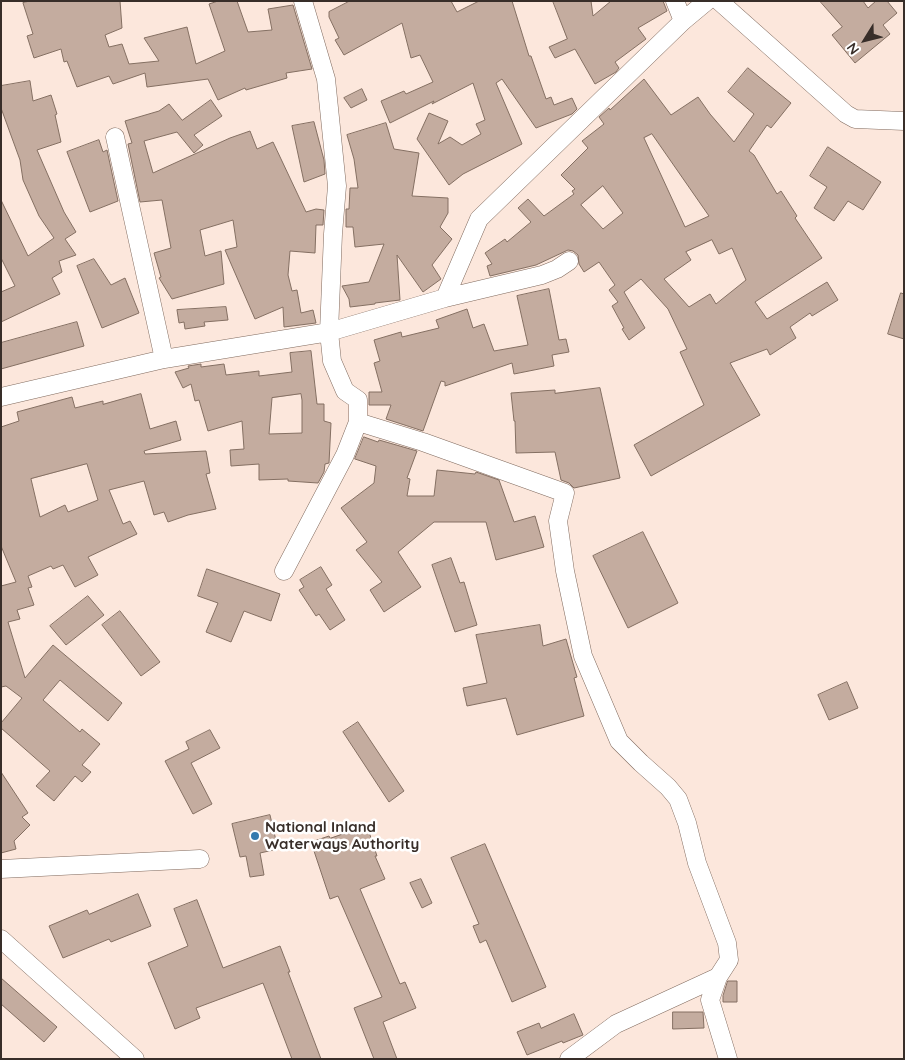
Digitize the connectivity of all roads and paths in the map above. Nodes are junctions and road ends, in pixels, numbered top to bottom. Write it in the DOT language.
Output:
graph roads {
  1 [pos="675,1"];
  2 [pos="707,1"];
  3 [pos="718,1"];
  4 [pos="309,4"];
  5 [pos="683,21"];
  6 [pos="904,120"];
  7 [pos="115,137"];
  8 [pos="569,261"];
  9 [pos="444,298"];
  10 [pos="329,332"];
  11 [pos="164,359"];
  12 [pos="1,397"];
  13 [pos="358,422"];
  14 [pos="284,571"];
  15 [pos="200,859"];
  16 [pos="1,869"];
  17 [pos="1,939"];
  18 [pos="718,977"];
  19 [pos="135,1059"];
  20 [pos="569,1059"];
  21 [pos="728,1059"];
  1 -- 5 [label="street"];
  2 -- 5 [label="street"];
  3 -- 6 [label="street"];
  4 -- 10 [label="street"];
  5 -- 9 [label="street"];
  7 -- 11 [label="street"];
  8 -- 9 [label="street"];
  9 -- 10 [label="street"];
  10 -- 11 [label="street"];
  10 -- 13 [label="street"];
  11 -- 12 [label="street"];
  13 -- 14 [label="street"];
  13 -- 18 [label="street"];
  15 -- 16 [label="street"];
  17 -- 19 [label="street"];
  18 -- 20 [label="street"];
  18 -- 21 [label="street"];
}
